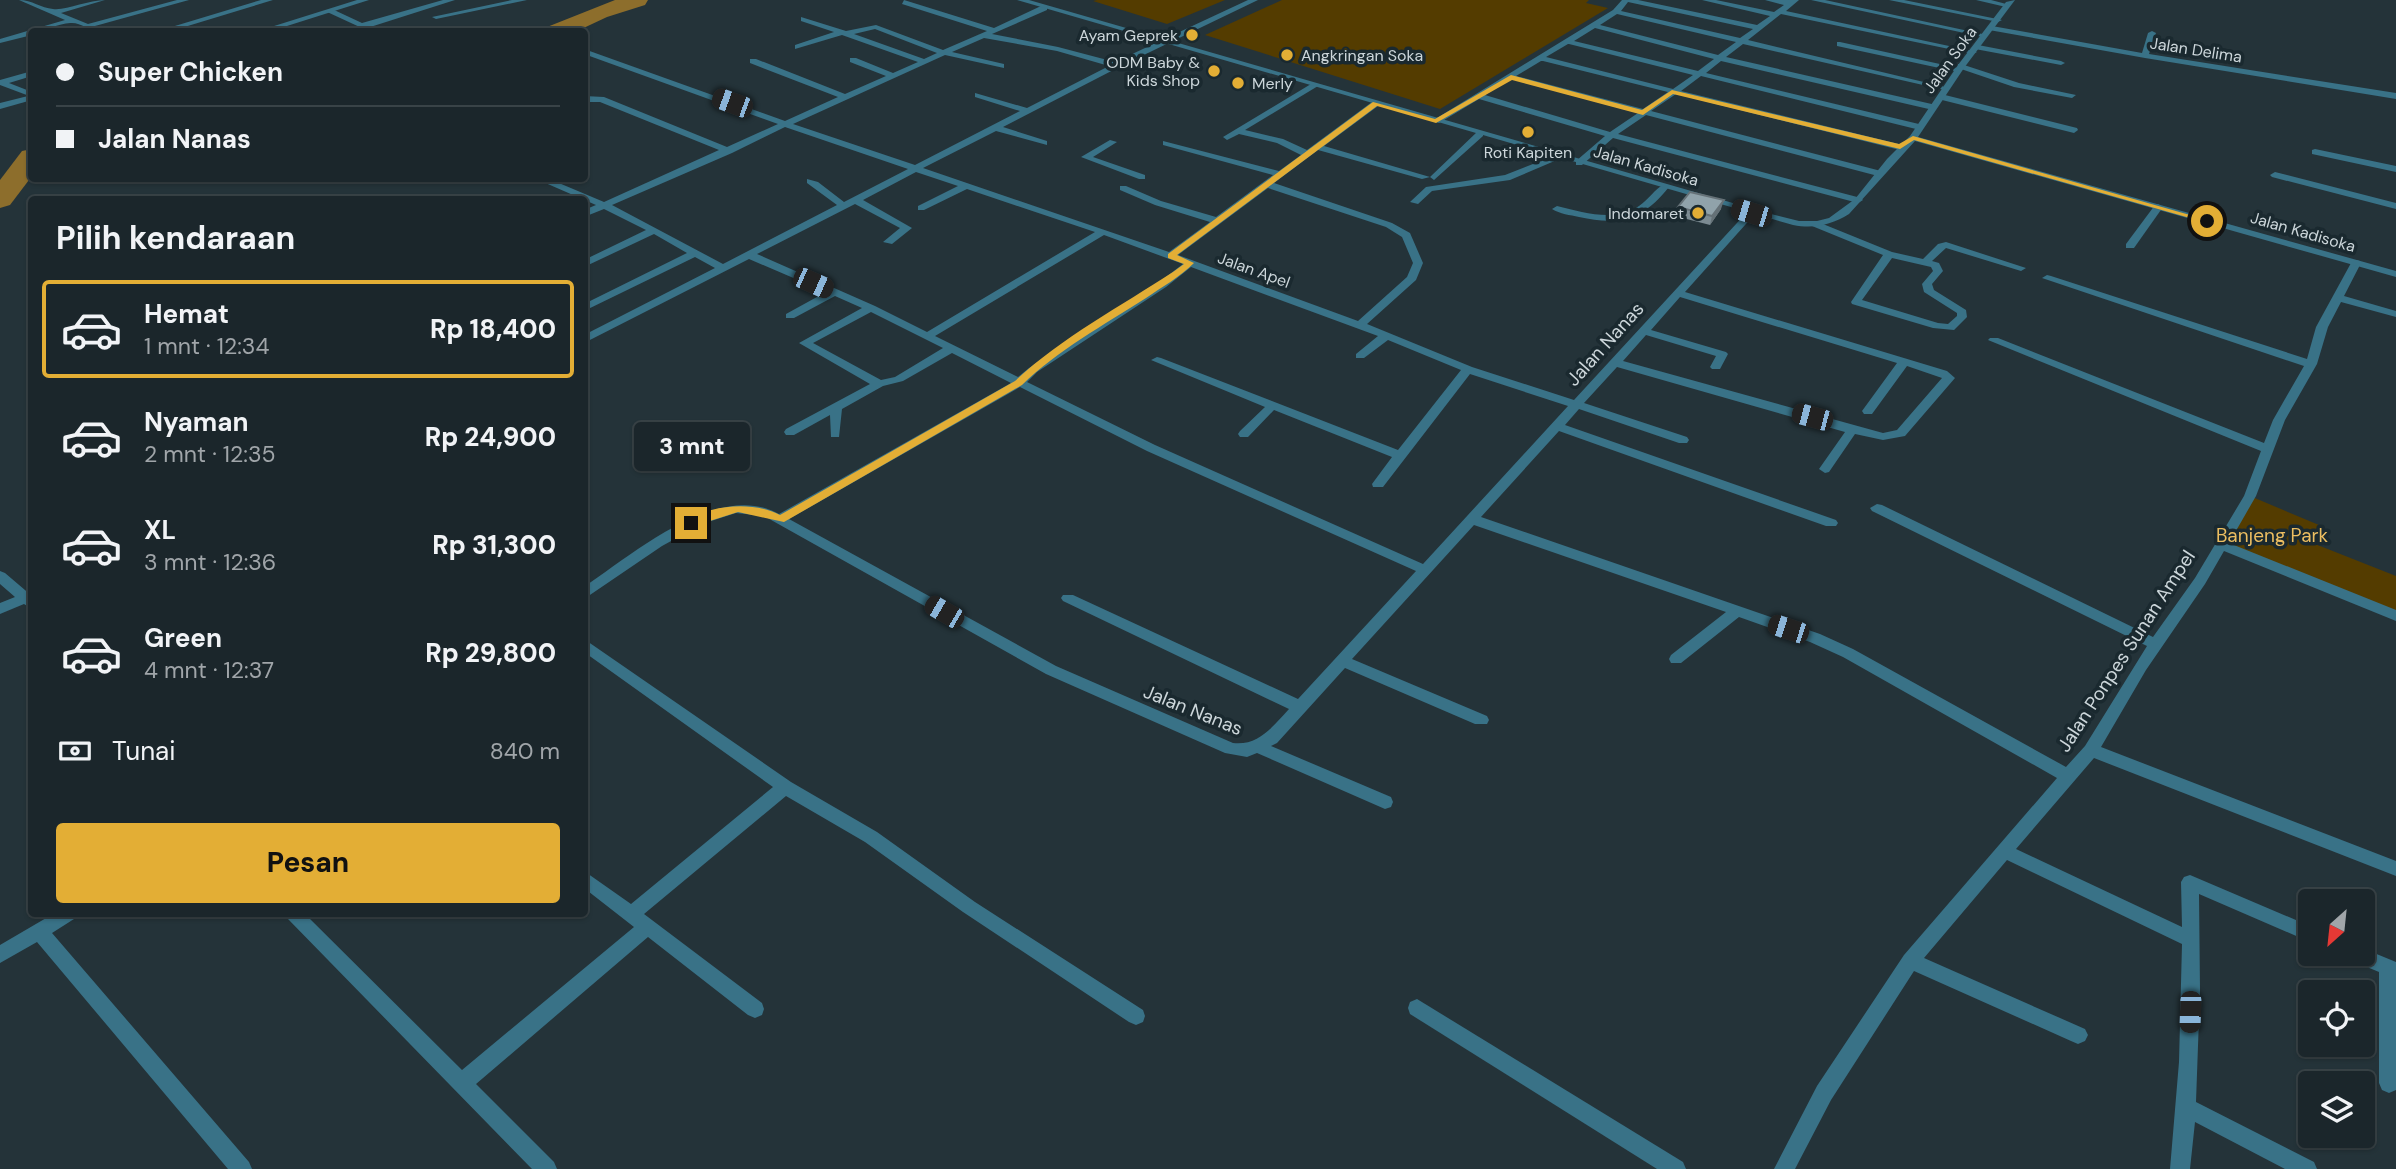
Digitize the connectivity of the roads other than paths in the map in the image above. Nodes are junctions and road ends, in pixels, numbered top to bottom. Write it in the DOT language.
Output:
graph roads {
  1 [pos="24,0"];
  2 [pos="101,0"];
  3 [pos="185,0"];
  4 [pos="269,0"];
  5 [pos="451,0"];
  6 [pos="523,0"];
  7 [pos="1021,0"];
  8 [pos="1254,0"];
  9 [pos="1627,0"];
  10 [pos="1706,0"];
  11 [pos="1769,0"];
  12 [pos="1815,0"];
  13 [pos="1894,0"];
  14 [pos="1980,0"];
  15 [pos="358,1"];
  16 [pos="500,2"];
  17 [pos="905,2"];
  18 [pos="1793,2"];
  19 [pos="2009,3"];
  20 [pos="1044,8"];
  21 [pos="329,11"];
  22 [pos="54,12"];
  23 [pos="1616,12"];
  24 [pos="1869,12"];
  25 [pos="1778,14"];
  26 [pos="436,18"];
  27 [pos="804,19"];
  28 [pos="73,20"];
  29 [pos="1995,24"];
  30 [pos="1593,25"];
  31 [pos="88,26"];
  32 [pos="1856,27"];
  33 [pos="46,28"];
  34 [pos="93,28"];
  35 [pos="172,28"];
  36 [pos="272,28"];
  37 [pos="1759,28"];
  38 [pos="993,30"];
  39 [pos="28,33"];
  40 [pos="2152,33"];
  41 [pos="842,34"];
  42 [pos="983,35"];
  43 [pos="1983,35"];
  44 [pos="0,41"];
  45 [pos="1162,41"];
  46 [pos="1569,42"];
  47 [pos="1740,42"];
  48 [pos="1840,44"];
  49 [pos="798,47"];
  50 [pos="1975,49"];
  51 [pos="588,52"];
  52 [pos="941,52"];
  53 [pos="2145,56"];
  54 [pos="1719,58"];
  55 [pos="1543,59"];
  56 [pos="853,60"];
  57 [pos="753,61"];
  58 [pos="1822,61"];
  59 [pos="926,62"];
  60 [pos="2061,63"];
  61 [pos="1116,65"];
  62 [pos="1001,66"];
  63 [pos="1959,68"];
  64 [pos="28,75"];
  65 [pos="1698,75"];
  66 [pos="894,76"];
  67 [pos="1511,77"];
  68 [pos="1805,78"];
  69 [pos="1,82"];
  70 [pos="1314,86"];
  71 [pos="1672,92"];
  72 [pos="1943,92"];
  73 [pos="28,94"];
  74 [pos="978,95"];
  75 [pos="2072,95"];
  76 [pos="1479,96"];
  77 [pos="2396,96"];
  78 [pos="28,97"];
  79 [pos="846,97"];
  80 [pos="588,99"];
  81 [pos="1376,104"];
  82 [pos="0,106"];
  83 [pos="1933,107"];
  84 [pos="1029,111"];
  85 [pos="1643,113"];
  86 [pos="1436,121"];
  87 [pos="788,124"];
  88 [pos="1920,127"];
  89 [pos="997,128"];
  90 [pos="2074,130"];
  91 [pos="1239,131"];
  92 [pos="1480,134"];
  93 [pos="1611,135"];
  94 [pos="1227,137"];
  95 [pos="1913,138"];
  96 [pos="1113,142"];
  97 [pos="1044,143"];
  98 [pos="1166,143"];
  99 [pos="1317,146"];
  100 [pos="1900,147"];
  101 [pos="729,151"];
  102 [pos="2315,152"];
  103 [pos="1307,154"];
  104 [pos="1559,157"];
  105 [pos="1579,163"];
  106 [pos="919,168"];
  107 [pos="2396,169"];
  108 [pos="1878,173"];
  109 [pos="1280,174"];
  110 [pos="2275,175"];
  111 [pos="810,181"];
  112 [pos="548,182"];
  113 [pos="1267,184"];
  114 [pos="967,185"];
  115 [pos="1664,187"];
  116 [pos="582,196"];
  117 [pos="588,198"];
  118 [pos="856,200"];
  119 [pos="1858,200"];
  120 [pos="1415,202"];
  121 [pos="604,205"];
  122 [pos="845,206"];
  123 [pos="2396,206"];
  124 [pos="2158,207"];
  125 [pos="1557,209"];
  126 [pos="588,212"];
  127 [pos="1751,213"];
  128 [pos="1217,221"];
  129 [pos="903,224"];
  130 [pos="1815,224"];
  131 [pos="654,230"];
  132 [pos="1103,231"];
  133 [pos="888,242"];
  134 [pos="2130,246"];
  135 [pos="695,253"];
  136 [pos="1889,254"];
  137 [pos="750,255"];
  138 [pos="1171,256"];
  139 [pos="588,262"];
  140 [pos="1926,262"];
  141 [pos="1190,263"];
  142 [pos="2356,263"];
  143 [pos="724,268"];
  144 [pos="2021,268"];
  145 [pos="2396,274"];
  146 [pos="2047,278"];
  147 [pos="834,292"];
  148 [pos="1678,293"];
  149 [pos="2337,298"];
  150 [pos="588,306"];
  151 [pos="871,307"];
  152 [pos="2396,314"];
  153 [pos="790,316"];
  154 [pos="1360,325"];
  155 [pos="1643,331"];
  156 [pos="927,336"];
  157 [pos="1386,336"];
  158 [pos="588,338"];
  159 [pos="1994,340"];
  160 [pos="950,349"];
  161 [pos="1360,356"];
  162 [pos="1157,360"];
  163 [pos="1615,362"];
  164 [pos="1904,362"];
  165 [pos="2311,364"];
  166 [pos="1716,367"];
  167 [pos="1468,369"];
  168 [pos="1019,383"];
  169 [pos="879,384"];
  170 [pos="1576,405"];
  171 [pos="1272,406"];
  172 [pos="836,408"];
  173 [pos="1868,411"];
  174 [pos="1557,426"];
  175 [pos="1852,430"];
  176 [pos="790,432"];
  177 [pos="835,433"];
  178 [pos="1244,434"];
  179 [pos="1683,440"];
  180 [pos="2268,449"];
  181 [pos="1401,456"];
  182 [pos="1825,469"];
  183 [pos="1378,484"];
  184 [pos="1877,508"];
  185 [pos="780,519"];
  186 [pos="1472,519"];
  187 [pos="1830,523"];
  188 [pos="2222,545"];
  189 [pos="1424,570"];
  190 [pos="0,576"];
  191 [pos="588,591"];
  192 [pos="1068,598"];
  193 [pos="27,602"];
  194 [pos="0,609"];
  195 [pos="1736,612"];
  196 [pos="2396,615"];
  197 [pos="2157,645"];
  198 [pos="588,647"];
  199 [pos="1676,659"];
  200 [pos="1342,661"];
  201 [pos="1300,707"];
  202 [pos="1481,720"];
  203 [pos="1258,747"];
  204 [pos="2091,750"];
  205 [pos="2068,776"];
  206 [pos="785,787"];
  207 [pos="1385,802"];
  208 [pos="2006,852"];
  209 [pos="2396,869"];
  210 [pos="588,881"];
  211 [pos="630,915"];
  212 [pos="63,917"];
  213 [pos="297,917"];
  214 [pos="647,927"];
  215 [pos="2298,929"];
  216 [pos="39,931"];
  217 [pos="2192,940"];
  218 [pos="0,954"];
  219 [pos="1910,961"];
  220 [pos="2375,962"];
  221 [pos="2392,969"];
  222 [pos="1417,1008"];
  223 [pos="755,1009"];
  224 [pos="1136,1016"];
  225 [pos="2078,1035"];
  226 [pos="461,1083"];
  227 [pos="2389,1083"];
  228 [pos="2187,1108"];
  229 [pos="242,1169"];
  230 [pos="547,1169"];
  231 [pos="1676,1169"];
  232 [pos="1784,1169"];
  233 [pos="2180,1169"];
  234 [pos="2307,1169"];
  1 -- 22 [label="street"];
  2 -- 22 [label="street"];
  3 -- 31 [label="street"];
  4 -- 35 [label="street"];
  5 -- 21 [label="street"];
  6 -- 16 [label="street"];
  7 -- 20 [label="street, Jalan Kadisoka"];
  8 -- 45 [label="street"];
  9 -- 23 [label="street"];
  9 -- 37 [label="street"];
  10 -- 25 [label="street"];
  11 -- 18 [label="street"];
  12 -- 24 [label="street"];
  13 -- 29 [label="street, Jalan Delima"];
  14 -- 19 [label="street"];
  15 -- 21 [label="street"];
  16 -- 26 [label="street"];
  17 -- 38 [label="street"];
  18 -- 25 [label="street"];
  19 -- 29 [label="street, Jalan Soka"];
  20 -- 38 [label="street"];
  20 -- 45 [label="street, Jalan Kadisoka"];
  21 -- 36 [label="street"];
  22 -- 28 [label="street"];
  23 -- 30 [label="street"];
  23 -- 47 [label="street"];
  24 -- 32 [label="street"];
  24 -- 43 [label="street"];
  25 -- 32 [label="street"];
  25 -- 37 [label="street"];
  27 -- 41 [label="street"];
  28 -- 31 [label="street"];
  28 -- 33 [label="street"];
  29 -- 43 [label="street, Jalan Soka"];
  29 -- 53 [label="street, Jalan Delima"];
  30 -- 46 [label="street"];
  30 -- 54 [label="street"];
  31 -- 34 [label="street"];
  32 -- 48 [label="street"];
  32 -- 50 [label="street"];
  37 -- 47 [label="street"];
  38 -- 42 [label="street"];
  39 -- 44 [label="street"];
  40 -- 53 [label="street"];
  41 -- 49 [label="street"];
  41 -- 52 [label="street"];
  41 -- 59 [label="street"];
  42 -- 52 [label="street"];
  42 -- 61 [label="street"];
  43 -- 50 [label="street, Jalan Soka"];
  45 -- 61 [label="street"];
  45 -- 70 [label="street, Jalan Kadisoka"];
  46 -- 55 [label="street"];
  46 -- 65 [label="street"];
  47 -- 54 [label="street"];
  47 -- 58 [label="street"];
  48 -- 58 [label="street"];
  48 -- 63 [label="street"];
  50 -- 60 [label="street"];
  50 -- 63 [label="street, Jalan Soka"];
  51 -- 87 [label="street, Jalan Apel"];
  52 -- 59 [label="street"];
  52 -- 62 [label="street"];
  53 -- 77 [label="street, Jalan Delima"];
  54 -- 65 [label="street"];
  54 -- 68 [label="street"];
  55 -- 67 [label="street"];
  55 -- 71 [label="street"];
  56 -- 66 [label="street"];
  57 -- 79 [label="street"];
  58 -- 68 [label="street"];
  58 -- 72 [label="street"];
  59 -- 66 [label="street"];
  61 -- 84 [label="street"];
  63 -- 72 [label="street, Jalan Soka"];
  63 -- 75 [label="street"];
  64 -- 69 [label="street"];
  65 -- 71 [label="street"];
  65 -- 88 [label="street"];
  66 -- 79 [label="street"];
  67 -- 76 [label="street"];
  67 -- 85 [label="street"];
  68 -- 83 [label="street"];
  69 -- 73 [label="street"];
  70 -- 81 [label="street, Jalan Kadisoka"];
  70 -- 91 [label="street"];
  71 -- 85 [label="street"];
  71 -- 100 [label="street"];
  72 -- 83 [label="street, Jalan Soka"];
  72 -- 90 [label="street"];
  74 -- 84 [label="street"];
  76 -- 86 [label="street"];
  76 -- 93 [label="street"];
  78 -- 82 [label="street"];
  79 -- 87 [label="street"];
  80 -- 101 [label="street"];
  81 -- 86 [label="street, Jalan Kadisoka"];
  81 -- 99 [label="street"];
  83 -- 88 [label="street, Jalan Soka"];
  84 -- 89 [label="street"];
  85 -- 93 [label="street"];
  85 -- 108 [label="street"];
  86 -- 92 [label="street, Jalan Kadisoka"];
  87 -- 101 [label="street"];
  87 -- 106 [label="street, Jalan Apel"];
  88 -- 95 [label="street, Jalan Soka"];
  89 -- 97 [label="street"];
  89 -- 106 [label="street"];
  91 -- 94 [label="street"];
  91 -- 103 [label="street"];
  92 -- 99 [label="street"];
  92 -- 104 [label="street, Jalan Kadisoka"];
  93 -- 105 [label="street"];
  93 -- 119 [label="street"];
  95 -- 100 [label="street"];
  95 -- 124 [label="street, Jalan Kadisoka"];
  96 -- 128 [label="street"];
  98 -- 109 [label="street"];
  99 -- 103 [label="street"];
  100 -- 108 [label="street"];
  101 -- 121 [label="street"];
  102 -- 107 [label="street"];
  103 -- 109 [label="street"];
  104 -- 105 [label="street, Jalan Kadisoka"];
  104 -- 120 [label="street"];
  105 -- 115 [label="street, Jalan Kadisoka"];
  106 -- 114 [label="street, Jalan Apel"];
  106 -- 118 [label="street"];
  108 -- 119 [label="street"];
  109 -- 113 [label="street"];
  110 -- 123 [label="street"];
  111 -- 122 [label="street"];
  112 -- 116 [label="street"];
  113 -- 128 [label="street"];
  113 -- 154 [label="street"];
  114 -- 129 [label="street"];
  114 -- 132 [label="street, Jalan Apel"];
  115 -- 125 [label="street"];
  115 -- 127 [label="street, Jalan Kadisoka"];
  117 -- 121 [label="street"];
  118 -- 122 [label="street"];
  118 -- 129 [label="street"];
  119 -- 130 [label="street"];
  121 -- 126 [label="street"];
  121 -- 131 [label="street"];
  122 -- 137 [label="street"];
  124 -- 134 [label="street"];
  124 -- 142 [label="street, Jalan Kadisoka"];
  127 -- 130 [label="street, Jalan Kadisoka"];
  127 -- 148 [label="street, Jalan Nanas"];
  128 -- 138 [label="street"];
  129 -- 133 [label="street"];
  130 -- 136 [label="street, Jalan Kadisoka"];
  131 -- 135 [label="street"];
  131 -- 139 [label="street"];
  132 -- 138 [label="street, Jalan Apel"];
  132 -- 156 [label="street"];
  135 -- 143 [label="street"];
  135 -- 150 [label="street"];
  136 -- 140 [label="street, Jalan Kadisoka"];
  136 -- 140 [label="street"];
  137 -- 143 [label="street"];
  137 -- 147 [label="street"];
  138 -- 141 [label="street, Jalan Apel"];
  140 -- 144 [label="street"];
  141 -- 154 [label="street, Jalan Apel"];
  141 -- 168 [label="street"];
  142 -- 145 [label="street, Jalan Kadisoka"];
  142 -- 149 [label="street, Jalan Ponpes Sunan Ampel"];
  143 -- 158 [label="street"];
  146 -- 165 [label="street"];
  147 -- 151 [label="street"];
  147 -- 153 [label="street"];
  148 -- 155 [label="street, Jalan Nanas"];
  148 -- 164 [label="street"];
  149 -- 152 [label="street"];
  149 -- 165 [label="street, Jalan Ponpes Sunan Ampel"];
  151 -- 156 [label="street"];
  151 -- 169 [label="street"];
  154 -- 157 [label="street, Jalan Apel"];
  155 -- 163 [label="street, Jalan Nanas"];
  155 -- 166 [label="street"];
  156 -- 160 [label="street"];
  157 -- 161 [label="street"];
  157 -- 167 [label="street, Jalan Apel"];
  159 -- 180 [label="street"];
  160 -- 168 [label="street"];
  160 -- 169 [label="street"];
  162 -- 171 [label="street"];
  163 -- 170 [label="street, Jalan Nanas"];
  163 -- 175 [label="street"];
  164 -- 173 [label="street"];
  164 -- 175 [label="street"];
  165 -- 180 [label="street, Jalan Ponpes Sunan Ampel"];
  167 -- 170 [label="street, Jalan Apel"];
  167 -- 181 [label="street"];
  168 -- 185 [label="street"];
  168 -- 189 [label="street"];
  169 -- 172 [label="street"];
  170 -- 174 [label="street, Jalan Nanas"];
  170 -- 179 [label="street, Jalan Apel"];
  171 -- 178 [label="street"];
  171 -- 181 [label="street"];
  172 -- 176 [label="street"];
  172 -- 177 [label="street"];
  174 -- 186 [label="street, Jalan Nanas"];
  174 -- 187 [label="street"];
  175 -- 182 [label="street"];
  180 -- 188 [label="street, Jalan Ponpes Sunan Ampel"];
  181 -- 183 [label="street"];
  184 -- 197 [label="street"];
  185 -- 191 [label="street, Jalan Nanas"];
  185 -- 203 [label="street, Jalan Nanas"];
  186 -- 189 [label="street, Jalan Nanas"];
  186 -- 195 [label="street"];
  188 -- 196 [label="street"];
  188 -- 197 [label="street, Jalan Ponpes Sunan Ampel"];
  189 -- 200 [label="street, Jalan Nanas"];
  190 -- 193 [label="street"];
  192 -- 201 [label="street"];
  193 -- 194 [label="street"];
  195 -- 199 [label="street"];
  195 -- 205 [label="street"];
  197 -- 204 [label="street, Jalan Ponpes Sunan Ampel"];
  198 -- 206 [label="street"];
  200 -- 201 [label="street, Jalan Nanas"];
  200 -- 202 [label="street"];
  201 -- 203 [label="street, Jalan Nanas"];
  203 -- 207 [label="street"];
  204 -- 205 [label="street, Jalan Ponpes Sunan Ampel"];
  204 -- 209 [label="street"];
  205 -- 208 [label="street, Jalan Ponpes Sunan Ampel"];
  206 -- 211 [label="street"];
  206 -- 224 [label="street"];
  208 -- 217 [label="street"];
  208 -- 219 [label="street, Jalan Ponpes Sunan Ampel"];
  210 -- 211 [label="street"];
  211 -- 214 [label="street"];
  212 -- 216 [label="street"];
  213 -- 226 [label="street"];
  214 -- 223 [label="street"];
  214 -- 226 [label="street"];
  215 -- 217 [label="street"];
  216 -- 218 [label="street"];
  216 -- 229 [label="street"];
  217 -- 228 [label="street"];
  219 -- 225 [label="street"];
  219 -- 232 [label="street, Jalan Ponpes Sunan Ampel"];
  220 -- 221 [label="street"];
  221 -- 227 [label="street"];
  222 -- 231 [label="street"];
  226 -- 230 [label="street"];
  228 -- 233 [label="street"];
  228 -- 234 [label="street"];
}
